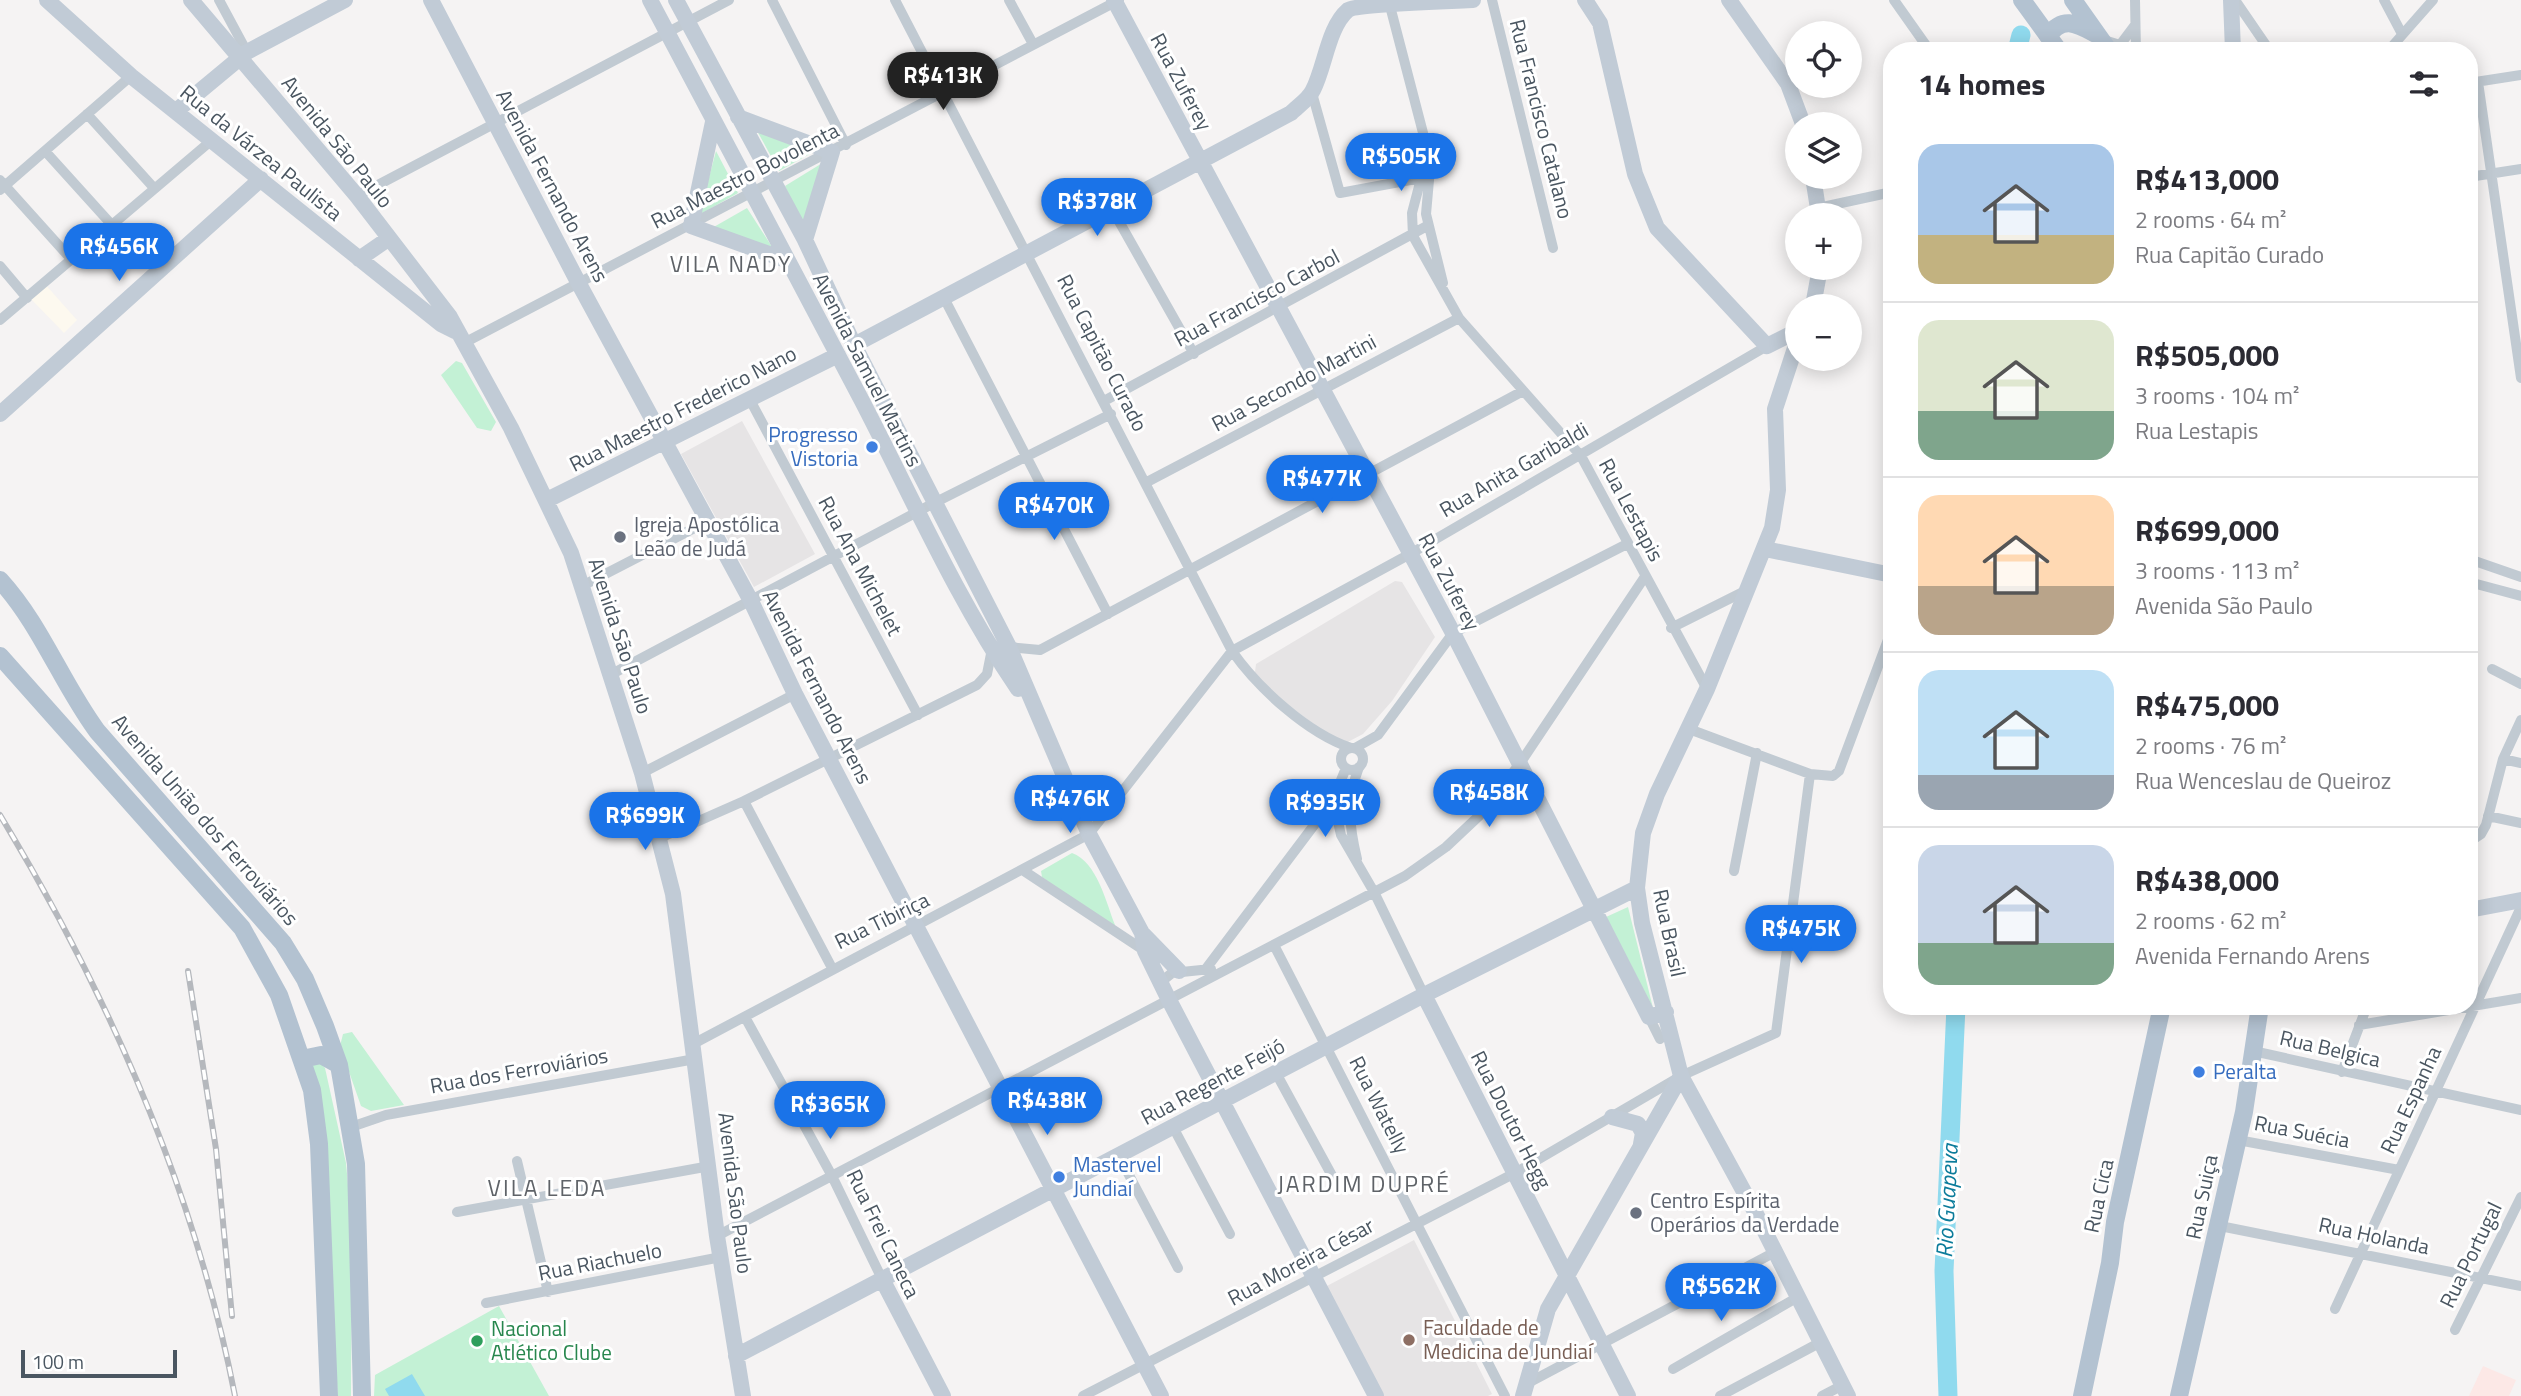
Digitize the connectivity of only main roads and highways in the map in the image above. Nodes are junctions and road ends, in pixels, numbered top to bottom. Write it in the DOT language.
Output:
graph roads {
  1 [pos="47,0"];
  2 [pos="191,0"];
  3 [pos="345,0"];
  4 [pos="430,0"];
  5 [pos="650,0"];
  6 [pos="676,0"];
  7 [pos="1473,0"];
  8 [pos="1729,0"];
  9 [pos="2022,0"];
  10 [pos="2073,0"];
  11 [pos="2233,0"];
  12 [pos="1116,1"];
  13 [pos="1359,2"];
  14 [pos="1589,4"];
  15 [pos="2052,42"];
  16 [pos="2053,42"];
  17 [pos="2103,42"];
  18 [pos="2103,42"];
  19 [pos="2233,42"];
  20 [pos="242,54"];
  21 [pos="176,111"];
  22 [pos="1798,112"];
  23 [pos="738,117"];
  24 [pos="713,122"];
  25 [pos="1201,163"];
  26 [pos="261,179"];
  27 [pos="388,239"];
  28 [pos="805,240"];
  29 [pos="359,259"];
  30 [pos="786,260"];
  31 [pos="458,337"];
  32 [pos="1785,337"];
  33 [pos="854,345"];
  34 [pos="838,355"];
  35 [pos="1788,371"];
  36 [pos="0,414"];
  37 [pos="664,441"];
  38 [pos="547,500"];
  39 [pos="1765,549"];
  40 [pos="1883,573"];
  41 [pos="1,586"];
  42 [pos="1009,647"];
  43 [pos="992,649"];
  44 [pos="0,656"];
  45 [pos="1037,716"];
  46 [pos="1637,888"];
  47 [pos="2521,900"];
  48 [pos="2478,907"];
  49 [pos="1595,908"];
  50 [pos="1142,933"];
  51 [pos="1181,971"];
  52 [pos="1424,995"];
  53 [pos="1666,1012"];
  54 [pos="2160,1015"];
  55 [pos="2259,1015"];
  56 [pos="302,1059"];
  57 [pos="340,1065"];
  58 [pos="1681,1076"];
  59 [pos="1223,1100"];
  60 [pos="1612,1117"];
  61 [pos="1640,1146"];
  62 [pos="1054,1190"];
  63 [pos="1566,1275"];
  64 [pos="883,1281"];
  65 [pos="736,1356"];
  66 [pos="1525,1390"];
  67 [pos="1845,1391"];
  68 [pos="329,1396"];
  69 [pos="362,1396"];
  70 [pos="743,1396"];
  71 [pos="943,1396"];
  72 [pos="1161,1396"];
  73 [pos="1376,1396"];
  74 [pos="1628,1396"];
  75 [pos="2082,1396"];
  76 [pos="2179,1396"];
  1 -- 21 [label="main road, Rua da Várzea Paulista"];
  2 -- 20 [label="main road, Avenida São Paulo"];
  3 -- 20 [label="main road"];
  4 -- 37 [label="main road, Avenida Fernando Arens"];
  5 -- 24 [label="main road, Avenida Samuel Martins"];
  6 -- 23 [label="main road, Avenida Samuel Martins"];
  7 -- 13 [label="main road"];
  8 -- 22 [label="main road"];
  9 -- 15 [label="main road"];
  10 -- 18 [label="main road"];
  11 -- 19 [label="main road"];
  12 -- 25 [label="main road, Rua Zuferey"];
  13 -- 25 [label="main road"];
  14 -- 32 [label="main road, Rua Anita Garibaldi"];
  16 -- 17 [label="main road"];
  20 -- 21 [label="main road"];
  20 -- 27 [label="main road, Avenida São Paulo"];
  21 -- 26 [label="main road, Rua da Várzea Paulista"];
  23 -- 28 [label="main road, Avenida Samuel Martins"];
  23 -- 28 [label="main road"];
  24 -- 30 [label="main road, Avenida Samuel Martins"];
  24 -- 30 [label="main road"];
  25 -- 33 [label="main road"];
  25 -- 49 [label="main road, Rua Zuferey"];
  26 -- 29 [label="main road, Rua da Várzea Paulista"];
  26 -- 36 [label="main road"];
  27 -- 29 [label="main road"];
  27 -- 31 [label="main road, Avenida São Paulo"];
  28 -- 33 [label="main road, Avenida Samuel Martins"];
  29 -- 31 [label="main road, Rua da Várzea Paulista"];
  30 -- 34 [label="main road, Avenida Samuel Martins"];
  31 -- 38 [label="main road, Avenida São Paulo"];
  33 -- 42 [label="main road, Avenida Samuel Martins"];
  34 -- 37 [label="main road, Rua Maestro Frederico Nano"];
  34 -- 43 [label="main road, Avenida Samuel Martins"];
  35 -- 39 [label="main road, Rua Brasil"];
  37 -- 38 [label="main road, Rua Maestro Frederico Nano"];
  37 -- 62 [label="main road, Avenida Fernando Arens"];
  38 -- 65 [label="main road, Avenida São Paulo"];
  39 -- 40 [label="main road"];
  39 -- 46 [label="main road, Rua Brasil"];
  41 -- 57 [label="main road, Avenida União dos Ferroviários"];
  42 -- 43 [label="main road"];
  42 -- 45 [label="main road, Avenida Samuel Martins"];
  43 -- 45 [label="main road, Avenida Samuel Martins"];
  44 -- 56 [label="main road, Avenida União dos Ferroviários"];
  45 -- 50 [label="main road, Avenida Samuel Martins"];
  46 -- 49 [label="main road, Rua Regente Feijó"];
  46 -- 53 [label="main road, Rua Brasil"];
  47 -- 48 [label="main road"];
  49 -- 52 [label="main road, Rua Regente Feijó"];
  49 -- 53 [label="main road, Rua Zuferey"];
  50 -- 51 [label="main road"];
  50 -- 59 [label="main road, Avenida Samuel Martins"];
  52 -- 59 [label="main road, Rua Regente Feijó"];
  52 -- 63 [label="main road, Rua Doutor Hegg"];
  53 -- 58 [label="main road, Rua Brasil"];
  54 -- 75 [label="main road, Rua Cica"];
  55 -- 76 [label="main road, Rua Suiça"];
  56 -- 57 [label="main road"];
  56 -- 68 [label="main road, Avenida União dos Ferroviários"];
  57 -- 69 [label="main road, Avenida União dos Ferroviários"];
  58 -- 61 [label="main road"];
  58 -- 67 [label="main road"];
  59 -- 62 [label="main road, Rua Regente Feijó"];
  59 -- 73 [label="main road, Avenida Samuel Martins"];
  60 -- 61 [label="main road"];
  61 -- 63 [label="main road"];
  62 -- 64 [label="main road, Rua Regente Feijó"];
  62 -- 72 [label="main road, Avenida Fernando Arens"];
  63 -- 66 [label="main road"];
  63 -- 74 [label="main road, Rua Doutor Hegg"];
  64 -- 65 [label="main road, Rua Regente Feijó"];
  64 -- 71 [label="main road, Rua Frei Caneca"];
  65 -- 70 [label="main road, Avenida São Paulo"];
}
